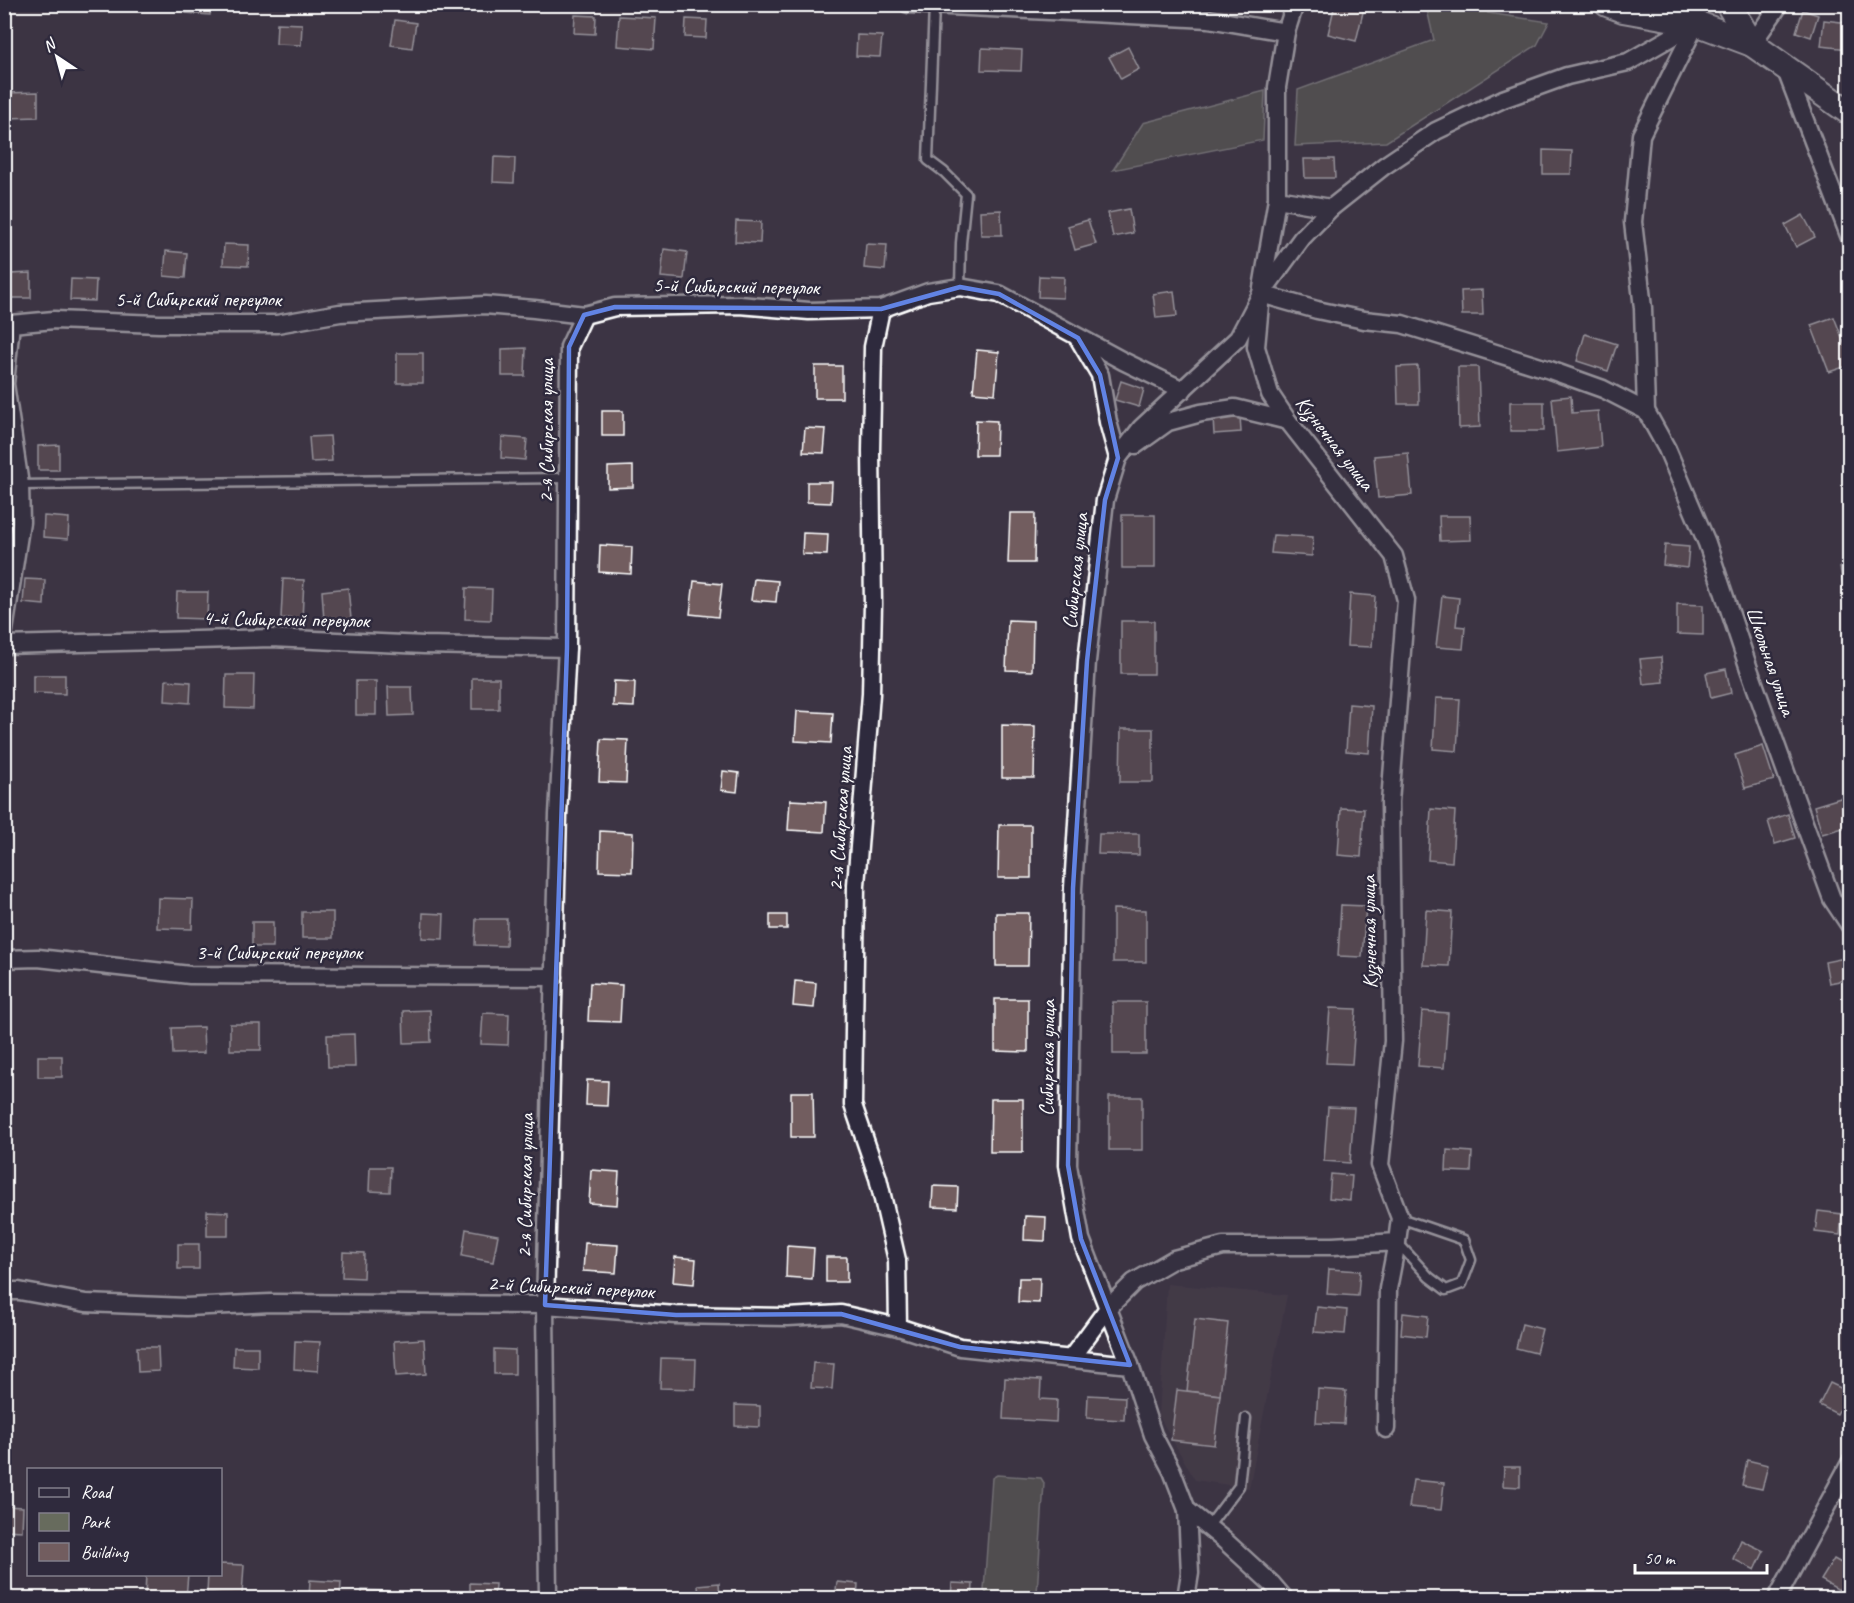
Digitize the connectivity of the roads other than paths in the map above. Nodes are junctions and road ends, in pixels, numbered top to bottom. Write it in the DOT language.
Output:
graph roads {
  1 [pos="908,4"];
  2 [pos="1197,4"];
  3 [pos="1295,4"];
  4 [pos="1607,4"];
  5 [pos="1728,4"];
  6 [pos="1780,4"];
  7 [pos="934,6"];
  8 [pos="1697,14"];
  9 [pos="1209,19"];
  10 [pos="1286,32"];
  11 [pos="1752,44"];
  12 [pos="1785,68"];
  13 [pos="1850,113"];
  14 [pos="1277,199"];
  15 [pos="1331,208"];
  16 [pos="1850,238"];
  17 [pos="960,287"];
  18 [pos="1261,294"];
  19 [pos="881,309"];
  20 [pos="584,315"];
  21 [pos="8,320"];
  22 [pos="1078,338"];
  23 [pos="1183,390"];
  24 [pos="1646,411"];
  25 [pos="1288,421"];
  26 [pos="1118,458"];
  27 [pos="569,478"];
  28 [pos="20,485"];
  29 [pos="4,631"];
  30 [pos="4,645"];
  31 [pos="567,648"];
  32 [pos="1850,926"];
  33 [pos="4,959"];
  34 [pos="554,977"];
  35 [pos="1400,1218"];
  36 [pos="1397,1242"];
  37 [pos="4,1291"];
  38 [pos="545,1305"];
  39 [pos="1108,1308"];
  40 [pos="898,1327"];
  41 [pos="1071,1358"];
  42 [pos="1130,1365"];
  43 [pos="1246,1418"];
  44 [pos="1386,1429"];
  45 [pos="1850,1463"];
  46 [pos="1187,1510"];
  47 [pos="1208,1527"];
  48 [pos="548,1599"];
  49 [pos="1186,1599"];
  50 [pos="1284,1599"];
  51 [pos="1776,1599"];
  1 -- 7 [label="street"];
  2 -- 9 [label="street"];
  3 -- 10 [label="street"];
  4 -- 8 [label="street"];
  5 -- 11 [label="street"];
  6 -- 11 [label="street"];
  7 -- 9 [label="street"];
  7 -- 17 [label="lane"];
  8 -- 11 [label="street"];
  8 -- 15 [label="street"];
  8 -- 24 [label="street"];
  9 -- 10 [label="street"];
  10 -- 14 [label="street"];
  11 -- 12 [label="street"];
  12 -- 13 [label="street"];
  12 -- 16 [label="street"];
  14 -- 15 [label="street"];
  14 -- 18 [label="street"];
  15 -- 18 [label="street"];
  17 -- 19 [label="street, 5-й Сибирский переулок"];
  17 -- 22 [label="street, 5-й Сибирский переулок"];
  18 -- 23 [label="street"];
  18 -- 24 [label="street"];
  18 -- 25 [label="street, Кузнечная улица"];
  19 -- 20 [label="street, 5-й Сибирский переулок"];
  19 -- 40 [label="street, 2-я Сибирская улица"];
  20 -- 21 [label="street, 5-й Сибирский переулок"];
  20 -- 27 [label="street, 2-я Сибирская улица"];
  21 -- 28 [label="street"];
  22 -- 23 [label="street, 5-й Сибирский переулок"];
  22 -- 26 [label="street"];
  23 -- 26 [label="street"];
  24 -- 32 [label="street, Школьная улица"];
  25 -- 26 [label="street"];
  25 -- 35 [label="street, Кузнечная улица"];
  26 -- 39 [label="street, Сибирская улица"];
  27 -- 28 [label="lane"];
  27 -- 31 [label="street, 2-я Сибирская улица"];
  28 -- 29 [label="street"];
  30 -- 31 [label="street, 4-й Сибирский переулок"];
  31 -- 34 [label="street, 2-я Сибирская улица"];
  33 -- 34 [label="street, 3-й Сибирский переулок"];
  34 -- 38 [label="street, 2-я Сибирская улица"];
  35 -- 36 [label="street, Кузнечная улица"];
  35 -- 36 [label="lane"];
  36 -- 39 [label="street"];
  36 -- 44 [label="street, Кузнечная улица"];
  37 -- 38 [label="street, 2-й Сибирский переулок"];
  38 -- 40 [label="street, 2-й Сибирский переулок"];
  38 -- 48 [label="street, 2-я Сибирская улица"];
  39 -- 41 [label="street"];
  39 -- 42 [label="street, Сибирская улица"];
  40 -- 41 [label="street, 2-й Сибирский переулок"];
  41 -- 42 [label="street, 2-й Сибирский переулок"];
  42 -- 46 [label="street, Сибирская улица"];
  43 -- 47 [label="lane"];
  45 -- 51 [label="street"];
  46 -- 47 [label="street, Сибирская улица"];
  46 -- 49 [label="street"];
  47 -- 50 [label="street, Сибирская улица"];
}
